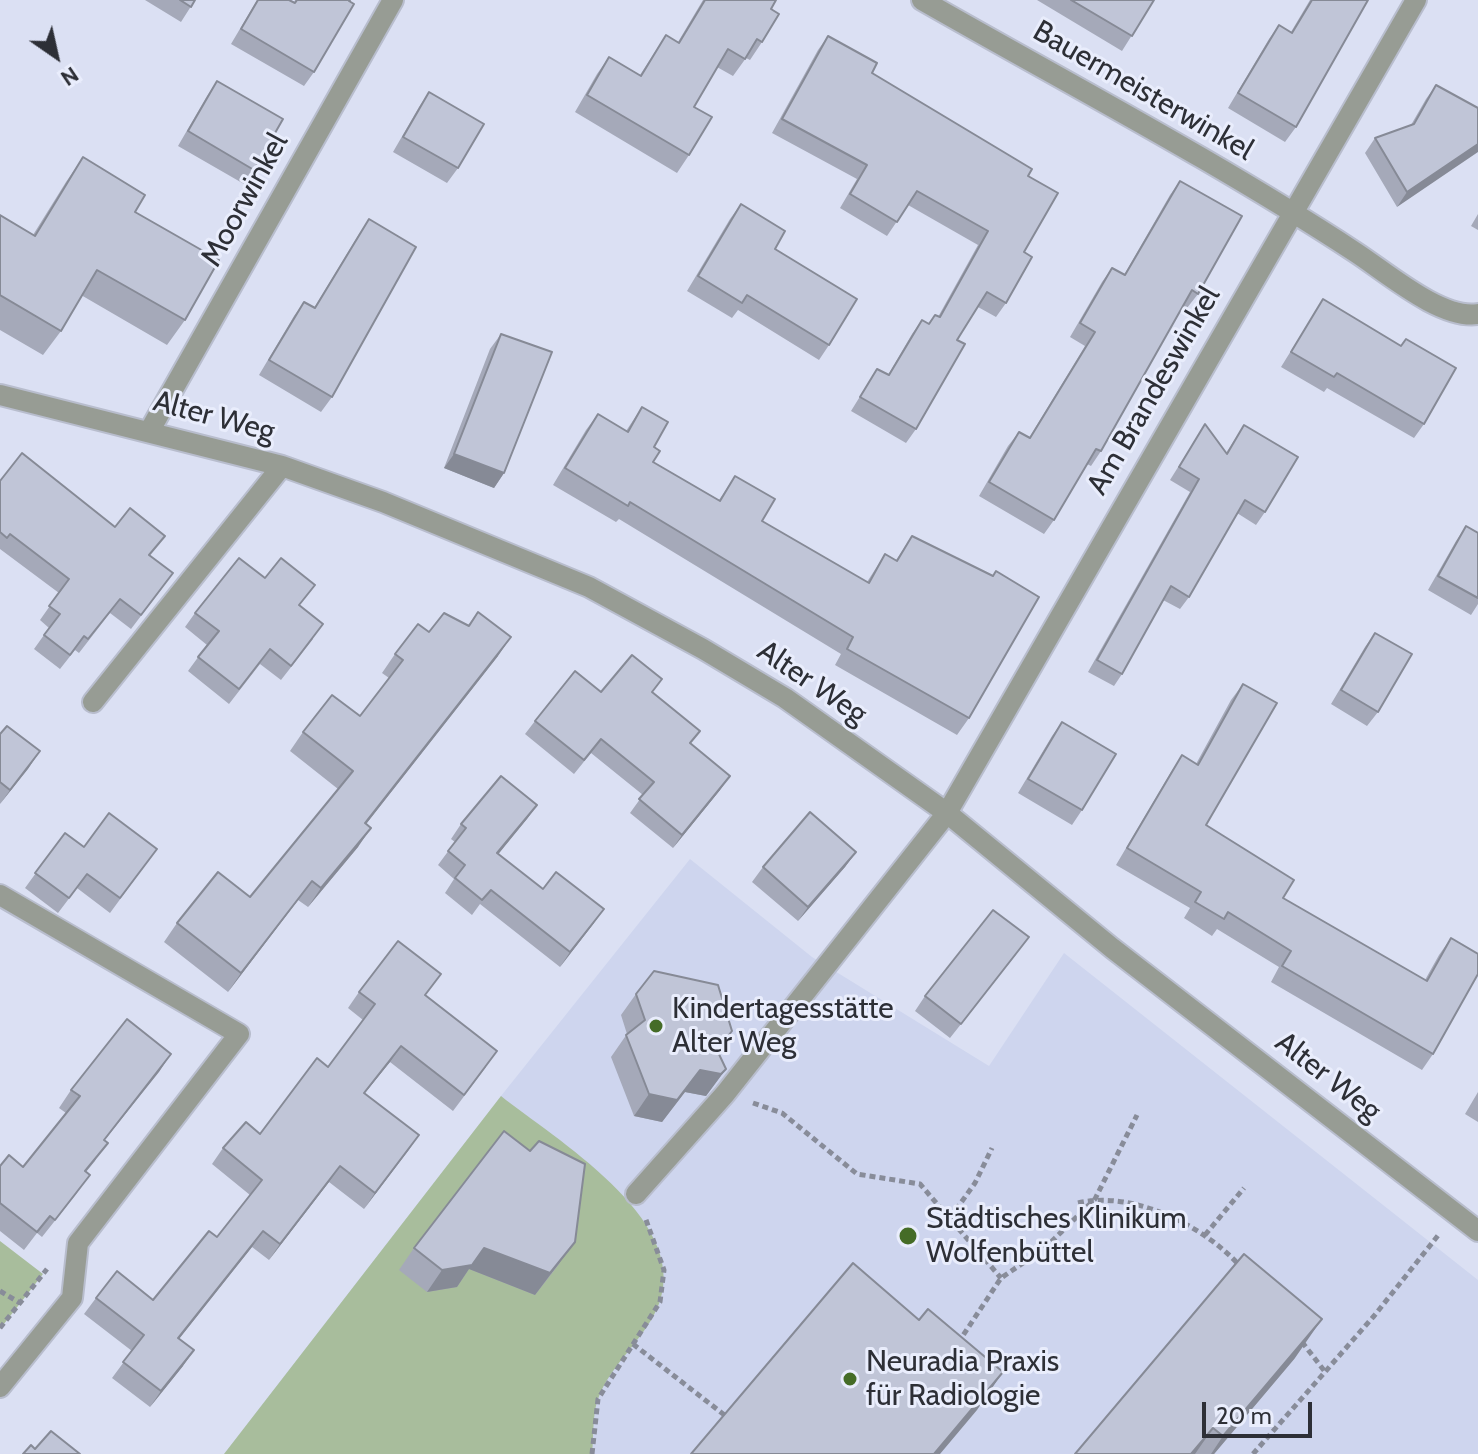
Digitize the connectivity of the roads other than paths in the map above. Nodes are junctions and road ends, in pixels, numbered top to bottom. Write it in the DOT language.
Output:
graph roads {
  1 [pos="393,0"];
  2 [pos="922,0"];
  3 [pos="1416,0"];
  4 [pos="1292,211"];
  5 [pos="1478,314"];
  6 [pos="0,395"];
  7 [pos="150,430"];
  8 [pos="282,466"];
  9 [pos="93,702"];
  10 [pos="947,813"];
  11 [pos="0,895"];
  12 [pos="636,1194"];
  13 [pos="1478,1231"];
  14 [pos="0,1387"];
  1 -- 7 [label="street, Moorwinkel"];
  2 -- 4 [label="street, Bauermeisterwinkel"];
  3 -- 4 [label="street, Am Brandeswinkel"];
  4 -- 5 [label="street, Bauermeisterwinkel"];
  4 -- 10 [label="street, Am Brandeswinkel"];
  6 -- 7 [label="street, Alter Weg"];
  7 -- 8 [label="street, Alter Weg"];
  8 -- 9 [label="street"];
  8 -- 10 [label="street, Alter Weg"];
  10 -- 12 [label="street, Am Brandeswinkel"];
  10 -- 13 [label="street, Alter Weg"];
  11 -- 14 [label="street"];
}
